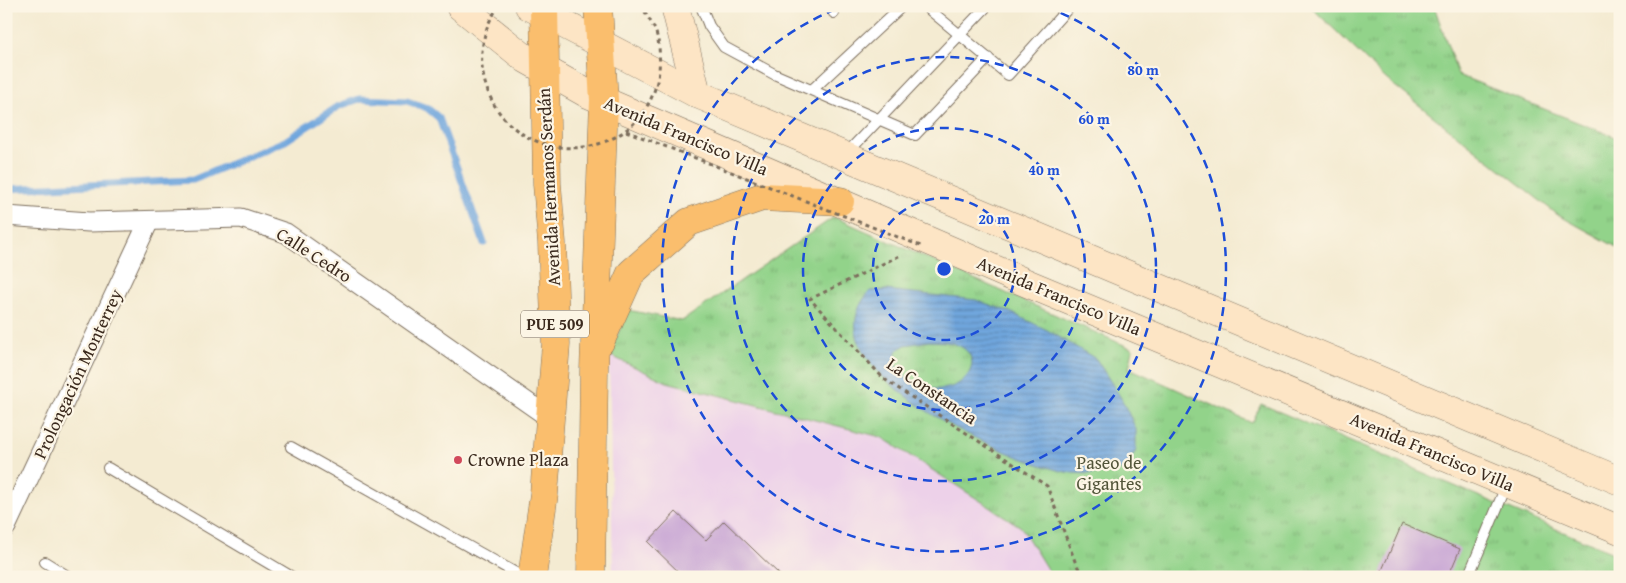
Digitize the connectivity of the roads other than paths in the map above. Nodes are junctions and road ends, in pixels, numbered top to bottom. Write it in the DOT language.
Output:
graph roads {
  1 [pos="460,6"];
  2 [pos="598,6"];
  3 [pos="675,6"];
  4 [pos="701,6"];
  5 [pos="902,6"];
  6 [pos="925,6"];
  7 [pos="987,6"];
  8 [pos="1070,6"];
  9 [pos="539,9"];
  10 [pos="959,35"];
  11 [pos="600,43"];
  12 [pos="988,58"];
  13 [pos="544,70"];
  14 [pos="814,89"];
  15 [pos="697,94"];
  16 [pos="604,100"];
  17 [pos="878,119"];
  18 [pos="844,156"];
  19 [pos="840,201"];
  20 [pos="6,216"];
  21 [pos="149,221"];
  22 [pos="594,370"];
  23 [pos="551,419"];
  24 [pos="290,447"];
  25 [pos="108,468"];
  26 [pos="1620,481"];
  27 [pos="1508,483"];
  28 [pos="6,527"];
  29 [pos="1620,530"];
  30 [pos="45,562"];
  31 [pos="1471,570"];
  32 [pos="68,577"];
  33 [pos="292,577"];
  34 [pos="523,577"];
  35 [pos="532,577"];
  36 [pos="591,577"];
  1 -- 13 [label="main road, Avenida Francisco Villa"];
  2 -- 11 [label="main road"];
  3 -- 15 [label="main road"];
  4 -- 14 [label="lane"];
  5 -- 14 [label="lane"];
  6 -- 10 [label="lane"];
  7 -- 10 [label="lane"];
  8 -- 12 [label="lane"];
  9 -- 11 [label="main road"];
  9 -- 13 [label="main road, Avenida Hermanos Serdán"];
  10 -- 12 [label="lane"];
  10 -- 17 [label="lane"];
  11 -- 15 [label="main road"];
  11 -- 16 [label="main road"];
  12 -- 17 [label="lane"];
  13 -- 16 [label="main road, Avenida Francisco Villa"];
  13 -- 23 [label="main road, Avenida Hermanos Serdán / PUE 509"];
  14 -- 17 [label="lane"];
  15 -- 18 [label="main road"];
  16 -- 19 [label="main road, Avenida Francisco Villa"];
  16 -- 22 [label="main road, PUE 509"];
  17 -- 18 [label="lane"];
  18 -- 26 [label="main road"];
  19 -- 22 [label="main road"];
  19 -- 27 [label="main road, Avenida Francisco Villa"];
  20 -- 21 [label="street, Calle Cedro"];
  21 -- 23 [label="street, Calle Cedro"];
  21 -- 28 [label="street, Prolongación Monterrey"];
  22 -- 36 [label="main road, PUE 509"];
  23 -- 35 [label="main road, Avenida Hermanos Serdán / PUE 509"];
  24 -- 34 [label="lane"];
  25 -- 33 [label="lane"];
  27 -- 29 [label="main road, Avenida Francisco Villa"];
  27 -- 31 [label="lane"];
  30 -- 32 [label="lane"];
}
